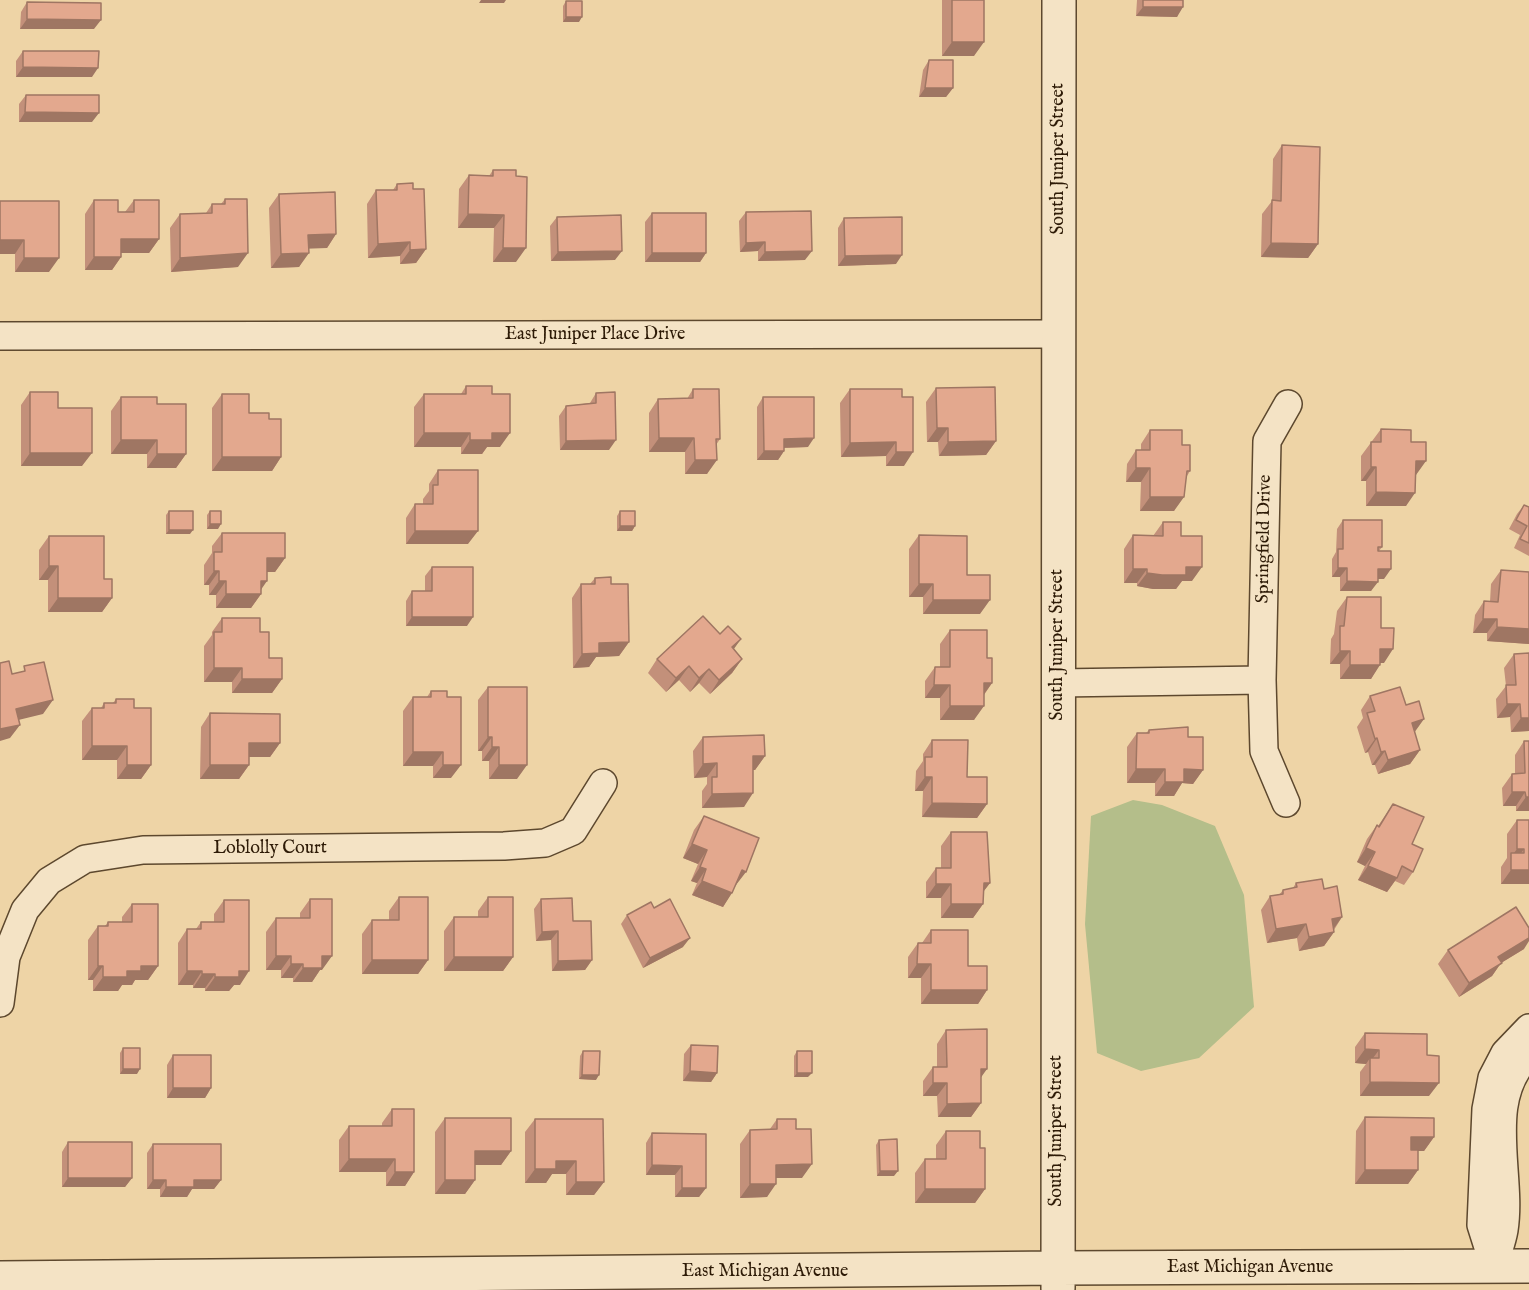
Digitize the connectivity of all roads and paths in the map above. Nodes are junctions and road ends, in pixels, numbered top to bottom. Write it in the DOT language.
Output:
graph roads {
  1 [pos="1059,0"];
  2 [pos="1059,333"];
  3 [pos="0,336"];
  4 [pos="1288,404"];
  5 [pos="1262,680"];
  6 [pos="1058,683"];
  7 [pos="603,783"];
  8 [pos="1286,804"];
  9 [pos="0,1003"];
  10 [pos="1529,1028"];
  11 [pos="1529,1055"];
  12 [pos="1494,1266"];
  13 [pos="1529,1266"];
  14 [pos="0,1278"];
  15 [pos="1058,1279"];
  16 [pos="277,1283"];
  1 -- 2 [label="street, South Juniper Street"];
  2 -- 3 [label="street, East Juniper Place Drive"];
  2 -- 6 [label="street, South Juniper Street"];
  4 -- 5 [label="street, Springfield Drive"];
  5 -- 6 [label="street"];
  5 -- 8 [label="street, Springfield Drive"];
  6 -- 15 [label="street, South Juniper Street"];
  7 -- 9 [label="street, Loblolly Court"];
  10 -- 12 [label="street"];
  11 -- 12 [label="street"];
  12 -- 13 [label="street, East Michigan Avenue"];
  12 -- 15 [label="street, East Michigan Avenue"];
  14 -- 16 [label="street, East Michigan Avenue"];
  15 -- 16 [label="street, East Michigan Avenue"];
}
